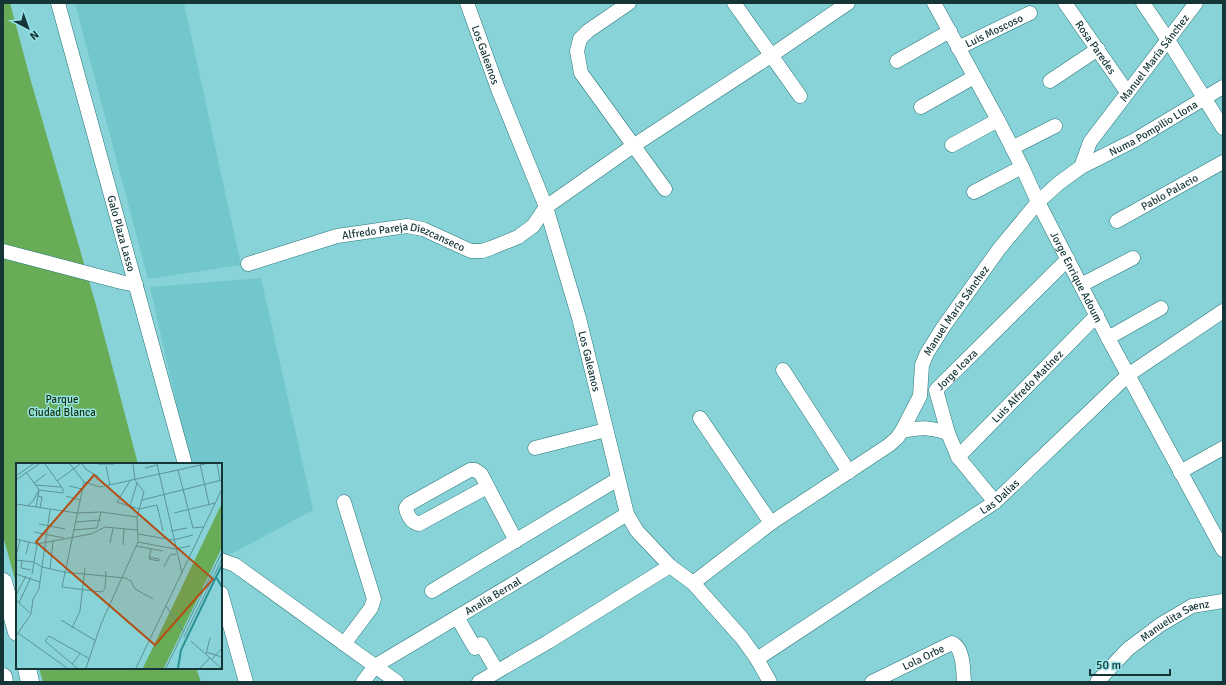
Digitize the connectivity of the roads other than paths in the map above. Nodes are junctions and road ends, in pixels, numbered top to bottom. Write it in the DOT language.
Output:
graph roads {
  1 [pos="58,3"];
  2 [pos="467,3"];
  3 [pos="629,3"];
  4 [pos="734,3"];
  5 [pos="848,3"];
  6 [pos="935,3"];
  7 [pos="1065,3"];
  8 [pos="1143,3"];
  9 [pos="1196,3"];
  10 [pos="1030,12"];
  11 [pos="950,31"];
  12 [pos="1168,40"];
  13 [pos="958,48"];
  14 [pos="1098,49"];
  15 [pos="772,55"];
  16 [pos="897,61"];
  17 [pos="974,77"];
  18 [pos="1050,81"];
  19 [pos="1223,88"];
  20 [pos="1127,92"];
  21 [pos="800,96"];
  22 [pos="1205,99"];
  23 [pos="922,107"];
  24 [pos="998,120"];
  25 [pos="1055,126"];
  26 [pos="1223,128"];
  27 [pos="952,145"];
  28 [pos="633,146"];
  29 [pos="1012,148"];
  30 [pos="1223,162"];
  31 [pos="1022,167"];
  32 [pos="1081,167"];
  33 [pos="665,189"];
  34 [pos="974,192"];
  35 [pos="1038,202"];
  36 [pos="546,207"];
  37 [pos="1117,221"];
  38 [pos="3,251"];
  39 [pos="1133,258"];
  40 [pos="1068,259"];
  41 [pos="248,264"];
  42 [pos="136,284"];
  43 [pos="1081,285"];
  44 [pos="1161,308"];
  45 [pos="1223,311"];
  46 [pos="1098,315"];
  47 [pos="1108,338"];
  48 [pos="783,370"];
  49 [pos="1128,375"];
  50 [pos="936,390"];
  51 [pos="920,396"];
  52 [pos="700,418"];
  53 [pos="606,430"];
  54 [pos="902,431"];
  55 [pos="948,433"];
  56 [pos="535,448"];
  57 [pos="1223,448"];
  58 [pos="958,457"];
  59 [pos="185,463"];
  60 [pos="849,472"];
  61 [pos="1180,472"];
  62 [pos="618,479"];
  63 [pos="487,487"];
  64 [pos="344,502"];
  65 [pos="995,502"];
  66 [pos="627,514"];
  67 [pos="772,523"];
  68 [pos="516,541"];
  69 [pos="1222,546"];
  70 [pos="222,560"];
  71 [pos="670,566"];
  72 [pos="3,582"];
  73 [pos="694,583"];
  74 [pos="432,591"];
  75 [pos="222,597"];
  76 [pos="1223,601"];
  77 [pos="457,617"];
  78 [pos="16,628"];
  79 [pos="344,644"];
  80 [pos="757,659"];
  81 [pos="375,666"];
  82 [pos="27,669"];
  83 [pos="497,671"];
  84 [pos="3,676"];
  85 [pos="4,682"];
  86 [pos="30,682"];
  87 [pos="246,682"];
  88 [pos="363,682"];
  89 [pos="397,682"];
  90 [pos="479,682"];
  91 [pos="770,682"];
  92 [pos="872,682"];
  93 [pos="964,682"];
  94 [pos="1097,682"];
  1 -- 42 [label="street, Galo Plaza Lasso"];
  2 -- 36 [label="street, Los Galeanos"];
  3 -- 28 [label="street"];
  4 -- 15 [label="street"];
  5 -- 15 [label="street"];
  6 -- 11 [label="street, Jorge Enrique Adoum"];
  7 -- 14 [label="street, Rosa Paredes"];
  8 -- 12 [label="street"];
  9 -- 12 [label="street, Manuel María Sánchez"];
  10 -- 13 [label="street, Luis Moscoso"];
  11 -- 13 [label="street, Jorge Enrique Adoum"];
  11 -- 16 [label="street"];
  12 -- 20 [label="street, Manuel María Sánchez"];
  12 -- 22 [label="street"];
  13 -- 17 [label="street, Jorge Enrique Adoum"];
  14 -- 18 [label="street"];
  14 -- 20 [label="street, Rosa Paredes"];
  15 -- 21 [label="street"];
  15 -- 28 [label="street"];
  17 -- 23 [label="street"];
  17 -- 24 [label="street, Jorge Enrique Adoum"];
  19 -- 22 [label="street, Numa Pompilio Llona"];
  20 -- 32 [label="street, Manuel María Sánchez"];
  22 -- 26 [label="street"];
  22 -- 32 [label="street, Numa Pompilio Llona"];
  24 -- 27 [label="street"];
  24 -- 29 [label="street, Jorge Enrique Adoum"];
  25 -- 29 [label="street"];
  28 -- 33 [label="street"];
  28 -- 36 [label="street"];
  29 -- 31 [label="street, Jorge Enrique Adoum"];
  30 -- 37 [label="street, Pablo Palacio"];
  31 -- 34 [label="street"];
  31 -- 35 [label="street, Jorge Enrique Adoum"];
  32 -- 35 [label="street, Manuel María Sánchez"];
  35 -- 40 [label="street, Jorge Enrique Adoum"];
  35 -- 51 [label="street, Manuel María Sánchez"];
  36 -- 41 [label="street, Alfredo Pareja Diezcanseco"];
  36 -- 53 [label="street, Los Galeanos"];
  38 -- 42 [label="street"];
  39 -- 43 [label="street"];
  40 -- 43 [label="street, Jorge Enrique Adoum"];
  40 -- 50 [label="street, Jorge Icaza"];
  42 -- 59 [label="street, Galo Plaza Lasso"];
  43 -- 46 [label="street, Jorge Enrique Adoum"];
  44 -- 47 [label="street"];
  45 -- 49 [label="street, Las Dalias"];
  46 -- 47 [label="street, Jorge Enrique Adoum"];
  46 -- 58 [label="street, Luis Alfredo Matínez"];
  47 -- 49 [label="street, Jorge Enrique Adoum"];
  48 -- 60 [label="street"];
  49 -- 61 [label="street, Jorge Enrique Adoum"];
  49 -- 65 [label="street, Las Dalias"];
  50 -- 51 [label="street"];
  50 -- 55 [label="street, Jorge Icaza"];
  51 -- 54 [label="street, Manuel María Sánchez"];
  52 -- 67 [label="street"];
  53 -- 56 [label="street"];
  53 -- 62 [label="street, Los Galeanos"];
  54 -- 55 [label="street"];
  54 -- 60 [label="street, Manuel María Sánchez"];
  55 -- 58 [label="street, Jorge Icaza"];
  57 -- 61 [label="street"];
  58 -- 65 [label="street, Jorge Icaza"];
  60 -- 67 [label="street, Manuel María Sánchez"];
  61 -- 69 [label="street, Jorge Enrique Adoum"];
  62 -- 66 [label="street, Los Galeanos"];
  62 -- 68 [label="street"];
  63 -- 63 [label="street"];
  63 -- 68 [label="street"];
  64 -- 79 [label="street"];
  65 -- 80 [label="street, Las Dalias"];
  66 -- 71 [label="street, Los Galeanos"];
  66 -- 77 [label="street, Analía Bernal"];
  67 -- 73 [label="street, Manuel María Sánchez"];
  68 -- 74 [label="street"];
  70 -- 79 [label="street"];
  71 -- 73 [label="street, Los Galeanos"];
  71 -- 83 [label="street"];
  72 -- 78 [label="main road"];
  73 -- 80 [label="street, Los Galeanos"];
  75 -- 87 [label="street"];
  76 -- 94 [label="street, Manuelita Saenz"];
  77 -- 81 [label="street, Analía Bernal"];
  77 -- 83 [label="street"];
  79 -- 81 [label="street"];
  80 -- 91 [label="street, Los Galeanos"];
  81 -- 88 [label="street, Analía Bernal"];
  81 -- 89 [label="street"];
  82 -- 86 [label="main road"];
  83 -- 90 [label="street"];
  84 -- 85 [label="main road"];
  92 -- 93 [label="street, Lola Orbe"];
}
